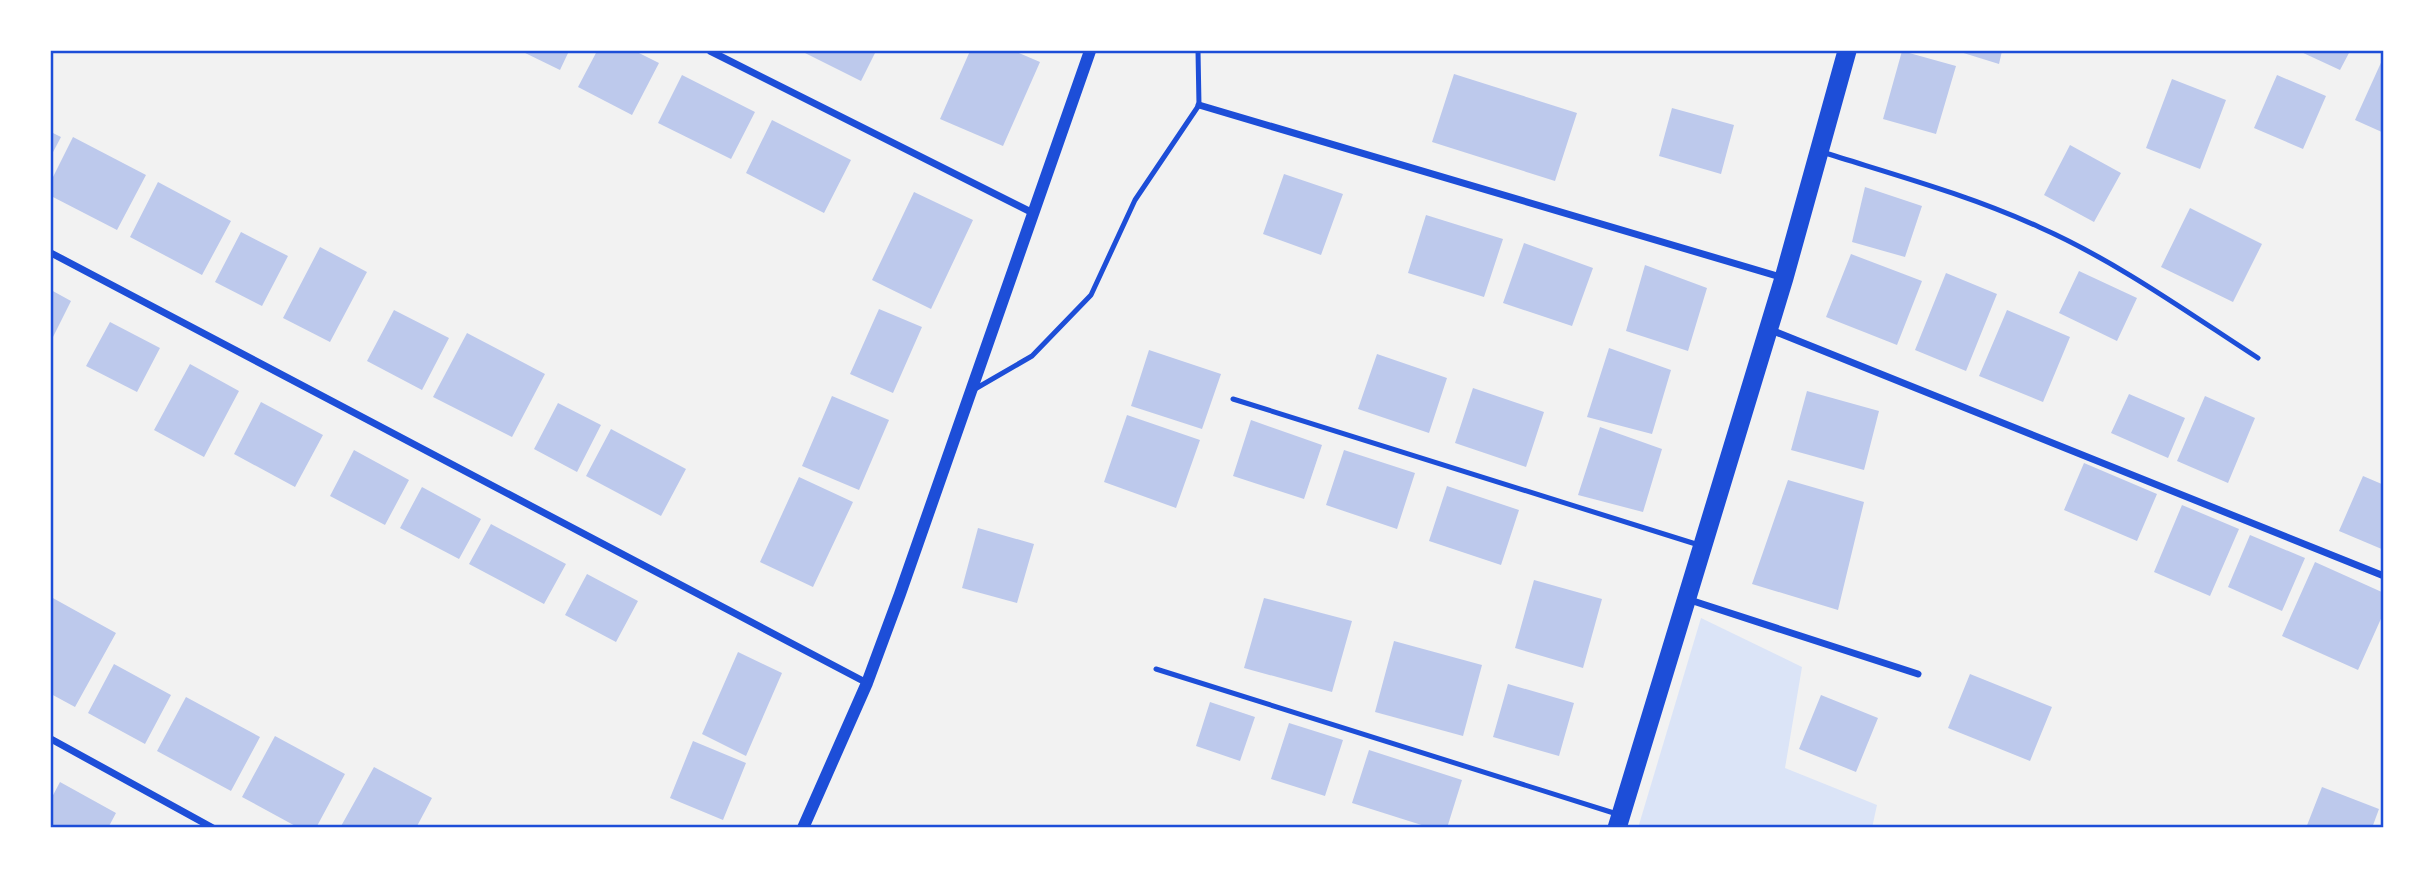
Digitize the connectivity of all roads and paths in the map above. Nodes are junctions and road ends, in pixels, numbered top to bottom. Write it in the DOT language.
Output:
graph roads {
  1 [pos="710,51"];
  2 [pos="1090,51"];
  3 [pos="1198,51"];
  4 [pos="1847,51"];
  5 [pos="1199,105"];
  6 [pos="1819,151"];
  7 [pos="1031,212"];
  8 [pos="51,253"];
  9 [pos="1784,278"];
  10 [pos="1768,329"];
  11 [pos="2258,359"];
  12 [pos="971,391"];
  13 [pos="1233,399"];
  14 [pos="1702,546"];
  15 [pos="2384,576"];
  16 [pos="1686,598"];
  17 [pos="1156,669"];
  18 [pos="1918,674"];
  19 [pos="867,683"];
  20 [pos="51,739"];
  21 [pos="1619,821"];
  22 [pos="213,828"];
  23 [pos="803,828"];
  1 -- 7 [label="street"];
  2 -- 7 [label="street"];
  3 -- 5 [label="lane"];
  4 -- 6 [label="highway"];
  5 -- 9 [label="street"];
  5 -- 12 [label="lane"];
  6 -- 9 [label="highway"];
  6 -- 11 [label="lane"];
  7 -- 12 [label="street"];
  8 -- 19 [label="street"];
  9 -- 10 [label="highway"];
  10 -- 14 [label="highway"];
  10 -- 15 [label="street"];
  12 -- 19 [label="street"];
  13 -- 14 [label="lane"];
  14 -- 16 [label="highway"];
  16 -- 18 [label="street"];
  16 -- 21 [label="highway"];
  17 -- 21 [label="lane"];
  19 -- 23 [label="street"];
  20 -- 22 [label="street"];
}
